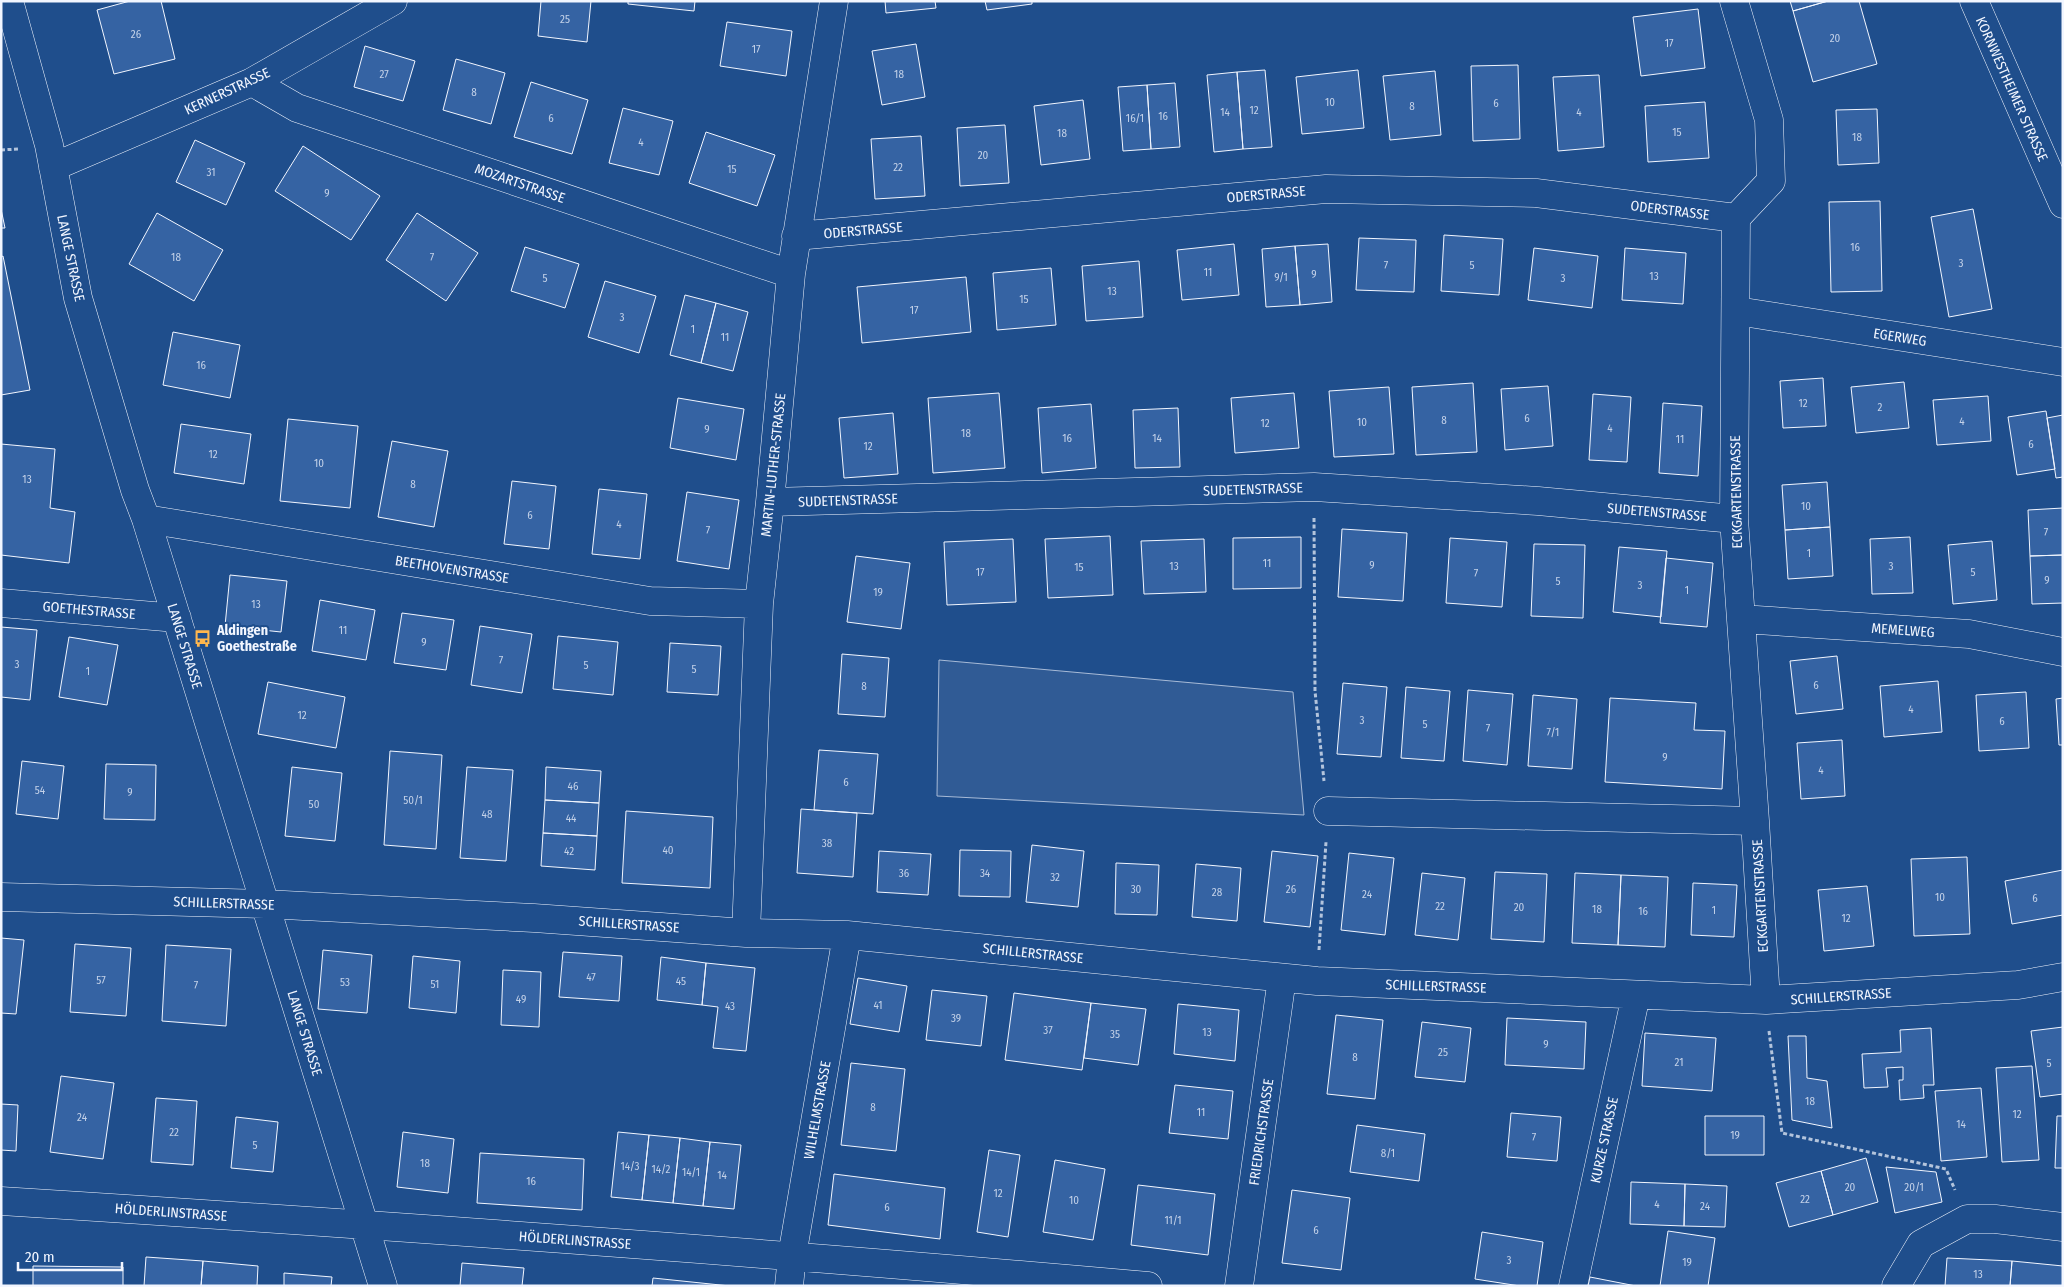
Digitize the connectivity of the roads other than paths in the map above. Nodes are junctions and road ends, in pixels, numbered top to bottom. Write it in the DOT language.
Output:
graph roads {
  1 [pos="9,1"];
  2 [pos="393,1"];
  3 [pos="834,1"];
  4 [pos="1734,1"];
  5 [pos="1974,1"];
  6 [pos="252,82"];
  7 [pos="53,167"];
  8 [pos="2063,204"];
  9 [pos="1736,218"];
  10 [pos="796,236"];
  11 [pos="791,274"];
  12 [pos="1736,311"];
  13 [pos="2063,362"];
  14 [pos="770,502"];
  15 [pos="146,519"];
  16 [pos="1734,519"];
  17 [pos="1,602"];
  18 [pos="758,604"];
  19 [pos="177,618"];
  20 [pos="1742,619"];
  21 [pos="2063,652"];
  22 [pos="1328,811"];
  23 [pos="1756,821"];
  24 [pos="1,897"];
  25 [pos="265,904"];
  26 [pos="746,932"];
  27 [pos="848,935"];
  28 [pos="2063,977"];
  29 [pos="1282,978"];
  30 [pos="1636,994"];
  31 [pos="1766,1000"];
  32 [pos="1,1201"];
  33 [pos="364,1224"];
  34 [pos="2063,1227"];
  35 [pos="792,1256"];
  36 [pos="383,1286"];
  37 [pos="789,1286"];
  38 [pos="1148,1286"];
  39 [pos="1239,1286"];
  40 [pos="1573,1286"];
  41 [pos="1896,1286"];
  1 -- 7 [label="street, LANGE STRASSE"];
  2 -- 6 [label="street, KERNERSTRASSE"];
  3 -- 10 [label="street, MARTIN-LUTHER-STRASSE"];
  4 -- 9 [label="street"];
  5 -- 8 [label="street, KORNWESTHEIMER STRASSE"];
  6 -- 7 [label="street, KERNERSTRASSE"];
  6 -- 11 [label="street, MOZARTSTRASSE"];
  7 -- 15 [label="street, LANGE STRASSE"];
  9 -- 10 [label="street, ODERSTRASSE"];
  9 -- 12 [label="street, ECKGARTENSTRASSE"];
  10 -- 11 [label="street, MARTIN-LUTHER-STRASSE"];
  11 -- 14 [label="street, MARTIN-LUTHER-STRASSE"];
  12 -- 13 [label="street, EGERWEG"];
  12 -- 16 [label="street, ECKGARTENSTRASSE"];
  14 -- 16 [label="street, SUDETENSTRASSE"];
  14 -- 18 [label="street, MARTIN-LUTHER-STRASSE"];
  15 -- 18 [label="street, BEETHOVENSTRASSE"];
  15 -- 19 [label="street, LANGE STRASSE"];
  16 -- 20 [label="street, ECKGARTENSTRASSE"];
  17 -- 19 [label="street, GOETHESTRASSE"];
  18 -- 26 [label="street, MARTIN-LUTHER-STRASSE"];
  19 -- 25 [label="street, LANGE STRASSE"];
  20 -- 21 [label="street, MEMELWEG"];
  20 -- 23 [label="street, ECKGARTENSTRASSE"];
  22 -- 23 [label="street"];
  23 -- 31 [label="street, ECKGARTENSTRASSE"];
  24 -- 25 [label="street, SCHILLERSTRASSE"];
  25 -- 26 [label="street, SCHILLERSTRASSE"];
  25 -- 33 [label="street, LANGE STRASSE"];
  26 -- 27 [label="street, SCHILLERSTRASSE"];
  27 -- 29 [label="street, SCHILLERSTRASSE"];
  27 -- 35 [label="street, WILHELMSTRASSE"];
  28 -- 31 [label="street, SCHILLERSTRASSE"];
  29 -- 30 [label="street, SCHILLERSTRASSE"];
  29 -- 39 [label="street, FRIEDRICHSTRASSE"];
  30 -- 31 [label="street, SCHILLERSTRASSE"];
  30 -- 40 [label="street, KURZE STRASSE"];
  32 -- 33 [label="street, HÖLDERLINSTRASSE"];
  33 -- 35 [label="street, HÖLDERLINSTRASSE"];
  33 -- 36 [label="street, LANGE STRASSE"];
  34 -- 41 [label="street"];
  35 -- 37 [label="street, WILHELMSTRASSE"];
  35 -- 38 [label="street, HÖLDERLINSTRASSE"];
}
